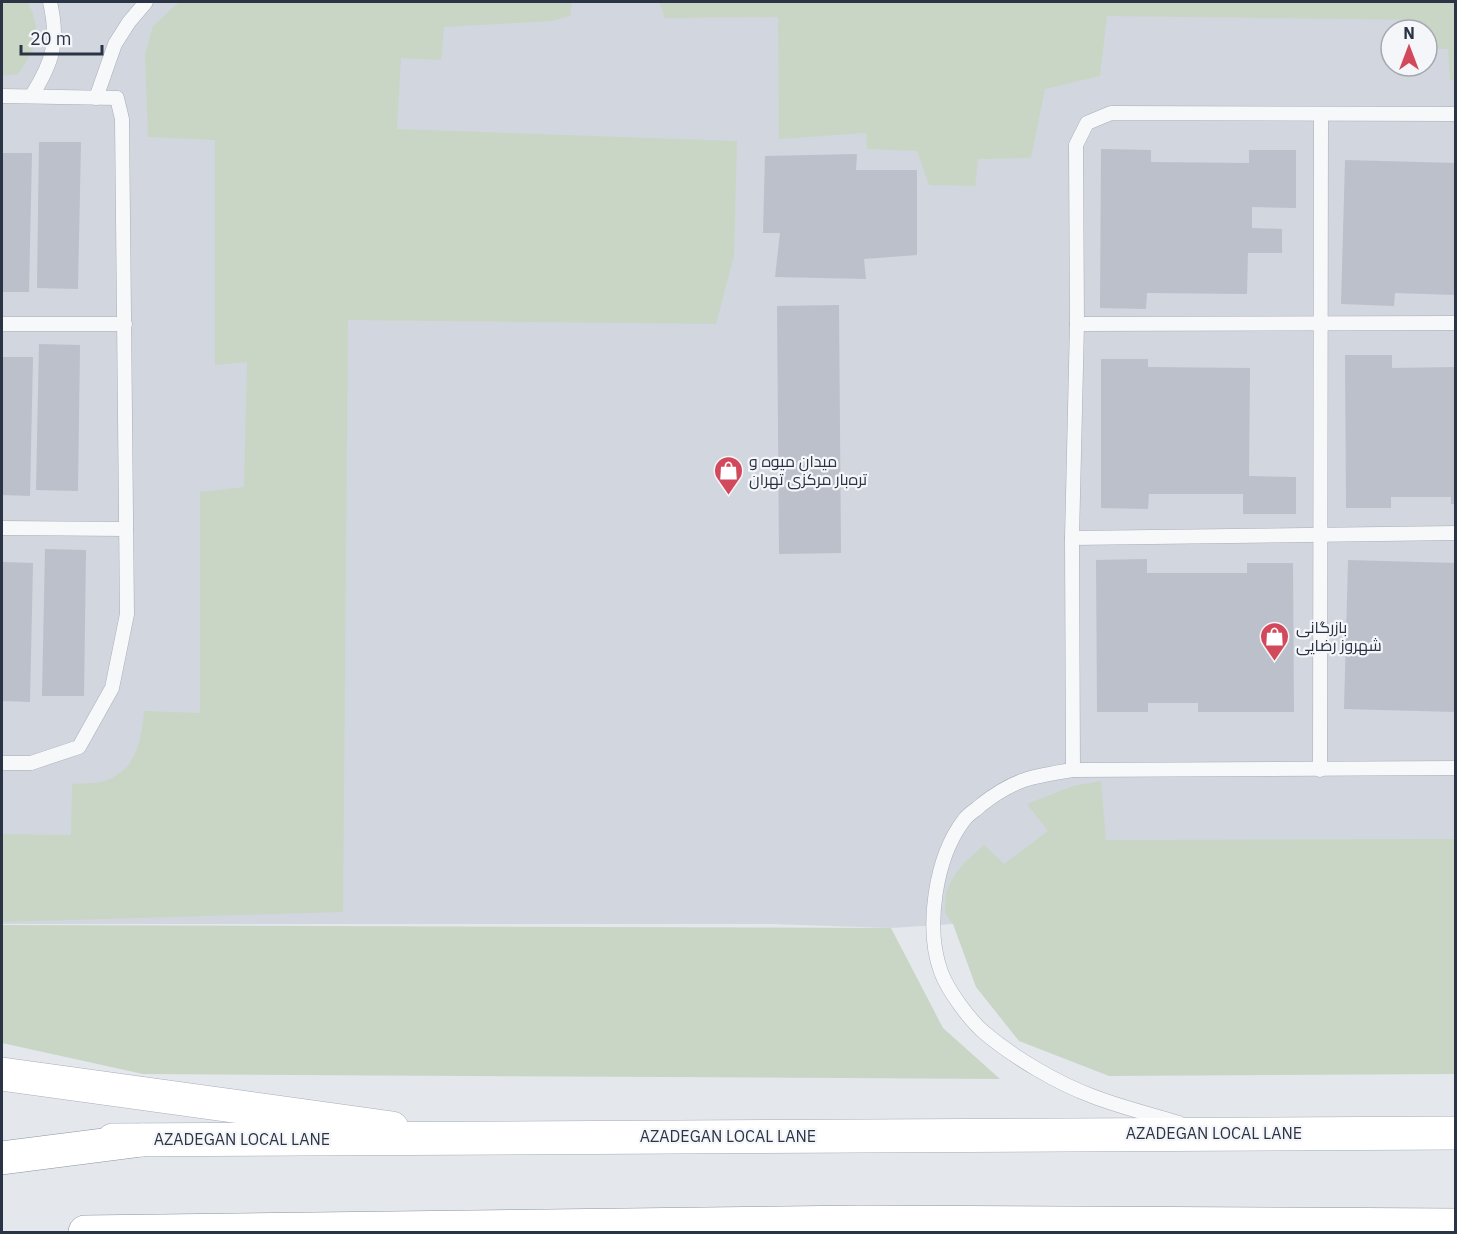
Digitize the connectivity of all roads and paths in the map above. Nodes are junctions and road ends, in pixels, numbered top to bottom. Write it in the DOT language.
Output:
graph roads {
  1 [pos="50,2"];
  2 [pos="146,2"];
  3 [pos="32,95"];
  4 [pos="2,96"];
  5 [pos="96,98"];
  6 [pos="1321,114"];
  7 [pos="1455,114"];
  8 [pos="1321,323"];
  9 [pos="1455,323"];
  10 [pos="2,324"];
  11 [pos="126,324"];
  12 [pos="1077,324"];
  13 [pos="2,528"];
  14 [pos="126,529"];
  15 [pos="1455,533"];
  16 [pos="1320,534"];
  17 [pos="1072,538"];
  18 [pos="2,763"];
  19 [pos="1455,768"];
  20 [pos="1073,770"];
  21 [pos="1320,770"];
  22 [pos="2,1074"];
  23 [pos="1213,1133"];
  24 [pos="1455,1133"];
  25 [pos="462,1138"];
  26 [pos="142,1140"];
  27 [pos="2,1143"];
  28 [pos="2,1158"];
  29 [pos="1455,1225"];
  30 [pos="85,1233"];
  1 -- 3 [label="lane"];
  2 -- 5 [label="lane"];
  3 -- 4 [label="lane"];
  3 -- 5 [label="lane"];
  5 -- 11 [label="lane"];
  6 -- 7 [label="lane"];
  6 -- 8 [label="lane"];
  6 -- 12 [label="lane"];
  8 -- 9 [label="lane"];
  8 -- 12 [label="lane"];
  8 -- 16 [label="lane"];
  10 -- 11 [label="lane"];
  11 -- 14 [label="lane"];
  12 -- 17 [label="lane"];
  13 -- 14 [label="lane"];
  14 -- 18 [label="lane"];
  15 -- 16 [label="lane"];
  16 -- 17 [label="lane"];
  16 -- 21 [label="lane"];
  17 -- 20 [label="lane"];
  19 -- 21 [label="lane"];
  20 -- 21 [label="lane"];
  20 -- 23 [label="lane"];
  22 -- 25 [label="main road"];
  23 -- 24 [label="main road, AZADEGAN LOCAL LANE"];
  23 -- 25 [label="main road, AZADEGAN LOCAL LANE"];
  25 -- 26 [label="main road, AZADEGAN LOCAL LANE"];
  26 -- 27 [label="main road, AZADEGAN LOCAL LANE"];
  26 -- 28 [label="main road"];
  29 -- 30 [label="main road"];
}
